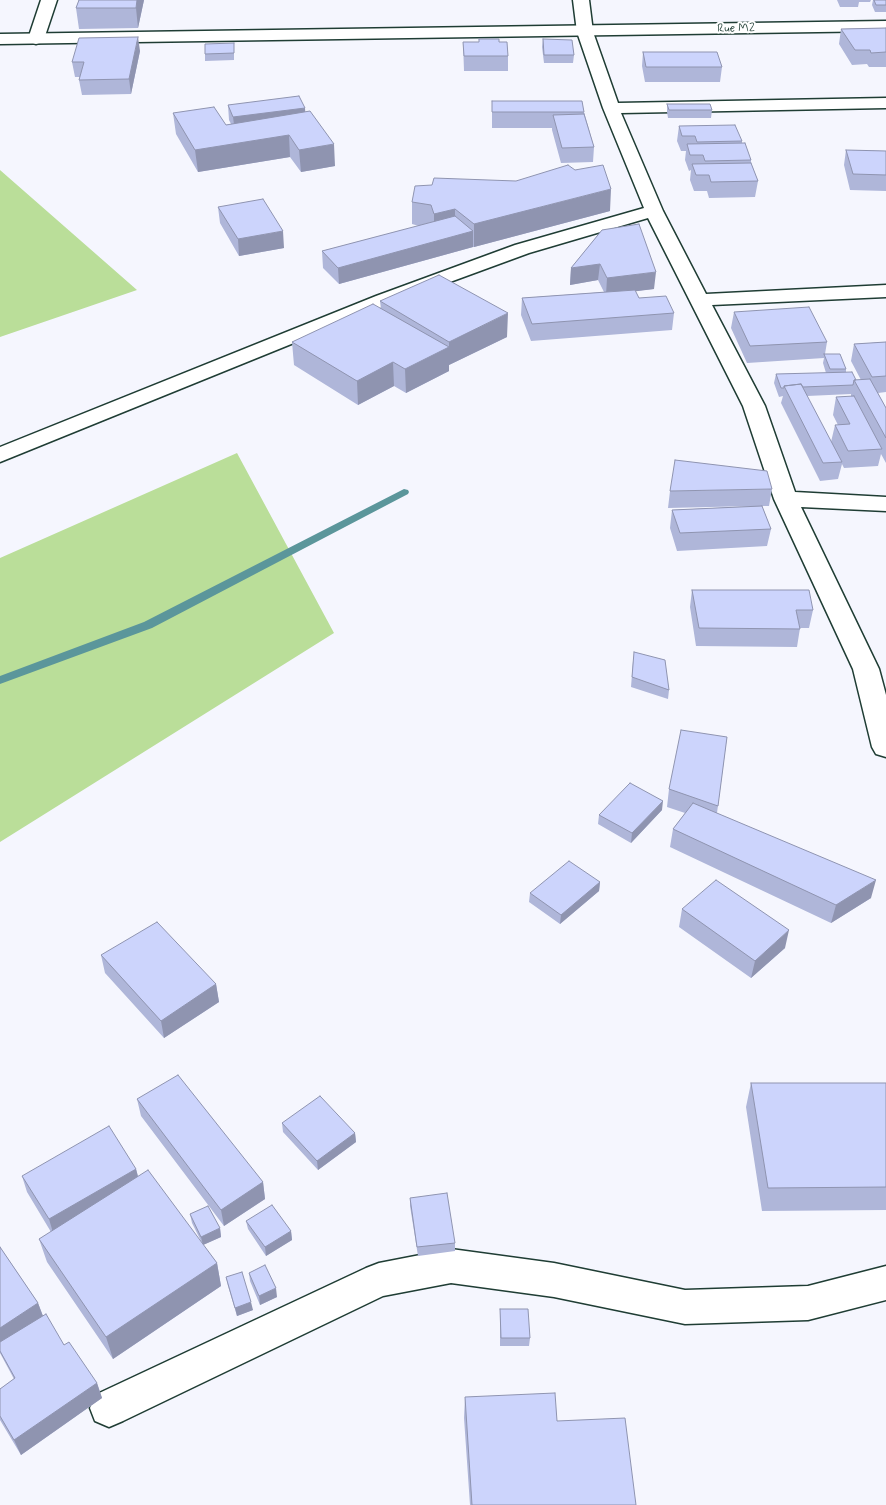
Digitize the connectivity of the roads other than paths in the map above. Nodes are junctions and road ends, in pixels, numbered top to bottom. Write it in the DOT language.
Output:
graph roads {
  1 [pos="50,0"];
  2 [pos="581,0"];
  3 [pos="886,26"];
  4 [pos="586,32"];
  5 [pos="36,39"];
  6 [pos="0,40"];
  7 [pos="886,103"];
  8 [pos="611,108"];
  9 [pos="654,211"];
  10 [pos="886,290"];
  11 [pos="701,300"];
  12 [pos="0,455"];
  13 [pos="786,498"];
  14 [pos="886,504"];
  15 [pos="886,747"];
  16 [pos="886,1283"];
  17 [pos="110,1408"];
  1 -- 5 [label="street"];
  2 -- 4 [label="street"];
  3 -- 4 [label="street, Rue M2"];
  4 -- 5 [label="street, Rue M2"];
  4 -- 8 [label="street"];
  5 -- 6 [label="street, Rue M2"];
  7 -- 8 [label="street"];
  8 -- 9 [label="street"];
  9 -- 11 [label="street"];
  9 -- 12 [label="street"];
  10 -- 11 [label="street"];
  11 -- 13 [label="street"];
  13 -- 14 [label="street"];
  13 -- 15 [label="street"];
  16 -- 17 [label="street"];
}
